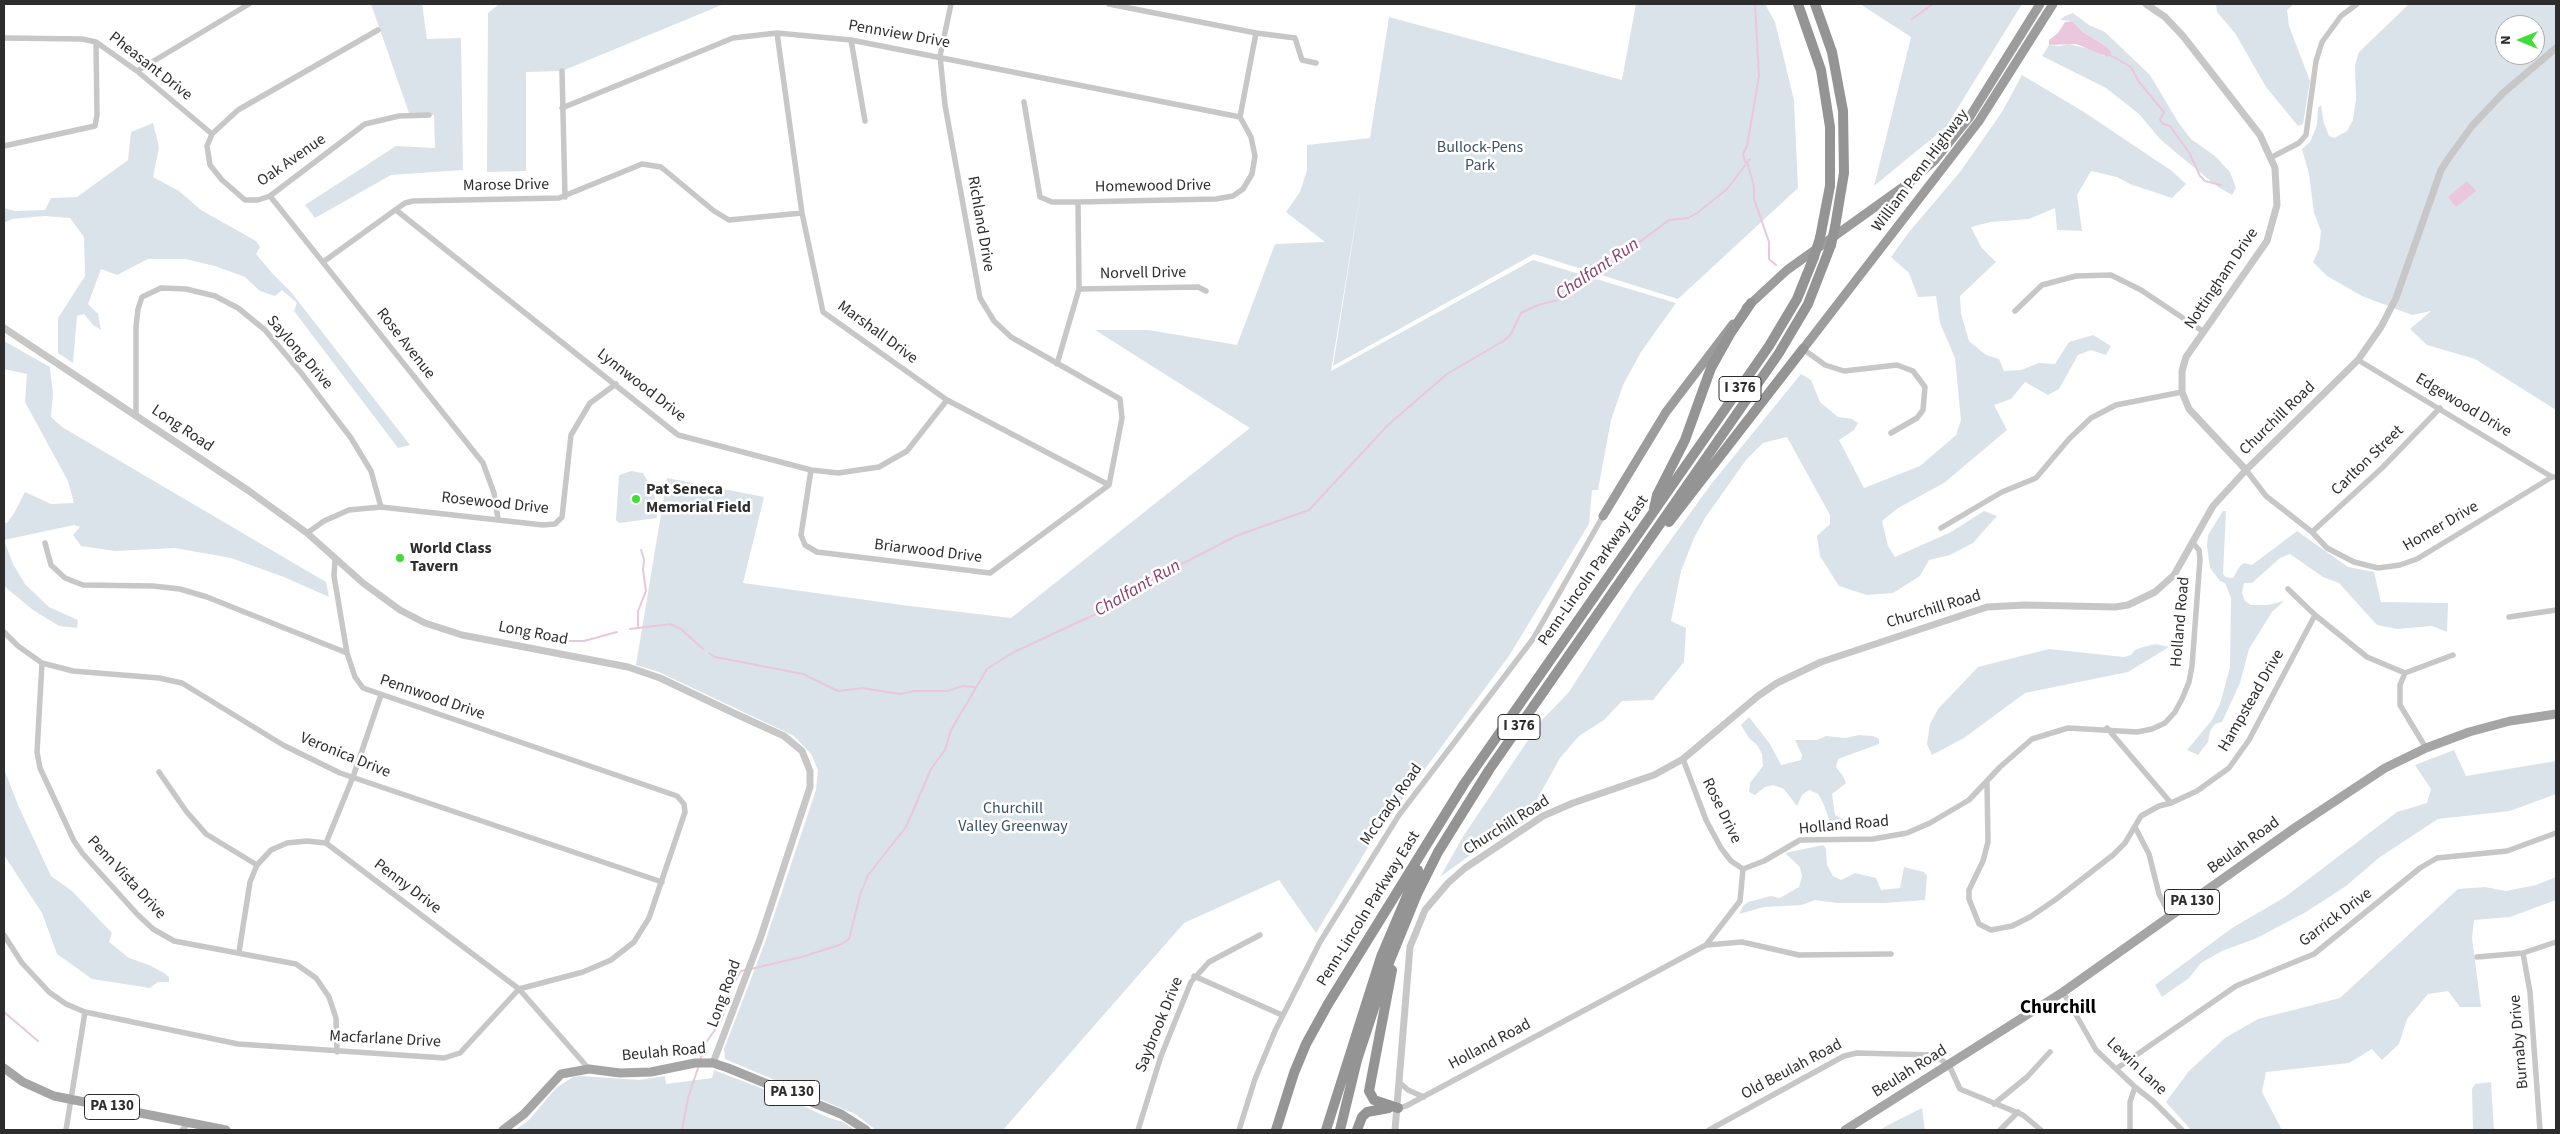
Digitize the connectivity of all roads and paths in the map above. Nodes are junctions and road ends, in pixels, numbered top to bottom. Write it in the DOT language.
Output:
graph roads {
  1 [pos="249,4"];
  2 [pos="951,4"];
  3 [pos="1109,4"];
  4 [pos="1794,4"];
  5 [pos="1798,4"];
  6 [pos="1815,4"];
  7 [pos="2040,4"];
  8 [pos="2053,4"];
  9 [pos="2146,4"];
  10 [pos="2356,4"];
  11 [pos="1807,25"];
  12 [pos="378,30"];
  13 [pos="777,33"];
  14 [pos="1256,33"];
  15 [pos="4,38"];
  16 [pos="852,40"];
  17 [pos="96,42"];
  18 [pos="2556,48"];
  19 [pos="940,56"];
  20 [pos="1316,63"];
  21 [pos="137,71"];
  22 [pos="562,71"];
  23 [pos="1024,102"];
  24 [pos="562,108"];
  25 [pos="429,115"];
  26 [pos="1240,117"];
  27 [pos="865,121"];
  28 [pos="212,134"];
  29 [pos="4,146"];
  30 [pos="2272,157"];
  31 [pos="270,196"];
  32 [pos="564,197"];
  33 [pos="1078,202"];
  34 [pos="396,210"];
  35 [pos="802,214"];
  36 [pos="323,262"];
  37 [pos="1079,289"];
  38 [pos="1206,291"];
  39 [pos="1751,303"];
  40 [pos="2015,311"];
  41 [pos="4,328"];
  42 [pos="2204,332"];
  43 [pos="1803,349"];
  44 [pos="2358,360"];
  45 [pos="1056,364"];
  46 [pos="616,384"];
  47 [pos="2182,392"];
  48 [pos="947,400"];
  49 [pos="2440,408"];
  50 [pos="136,415"];
  51 [pos="1891,433"];
  52 [pos="811,470"];
  53 [pos="2246,470"];
  54 [pos="2554,477"];
  55 [pos="1109,485"];
  56 [pos="381,507"];
  57 [pos="1653,514"];
  58 [pos="1603,516"];
  59 [pos="498,519"];
  60 [pos="1941,528"];
  61 [pos="2312,532"];
  62 [pos="306,533"];
  63 [pos="45,543"];
  64 [pos="2193,543"];
  65 [pos="335,559"];
  66 [pos="1631,566"];
  67 [pos="2288,589"];
  68 [pos="2556,610"];
  69 [pos="2315,615"];
  70 [pos="2509,617"];
  71 [pos="4,632"];
  72 [pos="347,652"];
  73 [pos="2453,655"];
  74 [pos="42,664"];
  75 [pos="2406,673"];
  76 [pos="381,695"];
  77 [pos="2556,714"];
  78 [pos="2107,728"];
  79 [pos="2426,748"];
  80 [pos="1683,759"];
  81 [pos="159,772"];
  82 [pos="353,777"];
  83 [pos="1987,782"];
  84 [pos="2171,803"];
  85 [pos="1439,826"];
  86 [pos="2135,827"];
  87 [pos="2556,832"];
  88 [pos="326,843"];
  89 [pos="257,865"];
  90 [pos="1743,869"];
  91 [pos="662,882"];
  92 [pos="2171,917"];
  93 [pos="4,935"];
  94 [pos="1260,935"];
  95 [pos="1398,939"];
  96 [pos="2556,942"];
  97 [pos="1706,945"];
  98 [pos="240,952"];
  99 [pos="2523,953"];
  100 [pos="1891,954"];
  101 [pos="2477,957"];
  102 [pos="1194,976"];
  103 [pos="519,989"];
  104 [pos="2063,992"];
  105 [pos="86,1012"];
  106 [pos="1282,1015"];
  107 [pos="337,1052"];
  108 [pos="2050,1052"];
  109 [pos="1358,1060"];
  110 [pos="710,1063"];
  111 [pos="1949,1065"];
  112 [pos="4,1068"];
  113 [pos="589,1069"];
  114 [pos="2116,1070"];
  115 [pos="1399,1082"];
  116 [pos="2134,1087"];
  117 [pos="1424,1097"];
  118 [pos="71,1099"];
  119 [pos="1994,1104"];
  120 [pos="1398,1108"];
  121 [pos="2018,1112"];
  122 [pos="186,1127"];
  123 [pos="66,1130"];
  124 [pos="226,1130"];
  125 [pos="503,1130"];
  126 [pos="866,1130"];
  127 [pos="1138,1130"];
  128 [pos="1239,1130"];
  129 [pos="1276,1130"];
  130 [pos="1326,1130"];
  131 [pos="1333,1130"];
  132 [pos="1340,1130"];
  133 [pos="1357,1130"];
  134 [pos="1395,1130"];
  135 [pos="1709,1130"];
  136 [pos="1845,1130"];
  137 [pos="2000,1130"];
  138 [pos="2041,1130"];
  139 [pos="2130,1130"];
  140 [pos="2182,1130"];
  141 [pos="2540,1130"];
  1 -- 21 [label="street"];
  2 -- 19 [label="street, Richland Drive"];
  3 -- 14 [label="street"];
  4 -- 11 [label="highway"];
  5 -- 11 [label="highway, Penn-Lincoln Parkway East / I 376"];
  6 -- 66 [label="highway, Penn-Lincoln Parkway East / I 376, bridge"];
  7 -- 39 [label="highway, William Penn Highway"];
  8 -- 43 [label="highway, William Penn Highway"];
  9 -- 30 [label="street, Nottingham Drive"];
  10 -- 30 [label="street"];
  11 -- 57 [label="highway, Penn-Lincoln Parkway East / I 376, bridge"];
  12 -- 28 [label="street"];
  13 -- 16 [label="street, Pennview Drive"];
  13 -- 24 [label="street, Pennview Drive"];
  13 -- 35 [label="street, Marshall Drive"];
  14 -- 20 [label="street"];
  14 -- 26 [label="street"];
  15 -- 17 [label="street, Pheasant Drive"];
  16 -- 19 [label="street, Pennview Drive"];
  16 -- 27 [label="street"];
  17 -- 21 [label="street, Pheasant Drive"];
  17 -- 29 [label="street"];
  18 -- 44 [label="street, Churchill Road"];
  19 -- 26 [label="street, Pennview Drive"];
  19 -- 45 [label="street, Richland Drive"];
  21 -- 28 [label="street, Pheasant Drive"];
  22 -- 24 [label="street"];
  23 -- 33 [label="street, Homewood Drive"];
  24 -- 32 [label="street"];
  25 -- 31 [label="street, Oak Avenue"];
  26 -- 33 [label="street, Homewood Drive"];
  28 -- 31 [label="street, Oak Avenue"];
  30 -- 42 [label="street, Nottingham Drive"];
  31 -- 36 [label="street, Rose Avenue"];
  32 -- 34 [label="street, Marose Drive"];
  32 -- 35 [label="street, Marose Drive"];
  33 -- 37 [label="street"];
  34 -- 36 [label="street, Marose Drive"];
  34 -- 46 [label="street, Lynnwood Drive"];
  35 -- 48 [label="street, Marshall Drive"];
  36 -- 59 [label="street, Rose Avenue"];
  37 -- 38 [label="street, Norvell Drive"];
  37 -- 45 [label="street"];
  39 -- 57 [label="highway"];
  39 -- 58 [label="highway, William Penn Highway"];
  40 -- 42 [label="street"];
  41 -- 50 [label="street, Long Road"];
  42 -- 47 [label="street, Nottingham Drive"];
  43 -- 51 [label="street"];
  43 -- 66 [label="highway"];
  44 -- 49 [label="street, Edgewood Drive"];
  44 -- 53 [label="street, Churchill Road"];
  45 -- 55 [label="street, Richland Drive"];
  46 -- 52 [label="street, Lynnwood Drive"];
  46 -- 59 [label="street, Rosewood Drive"];
  47 -- 53 [label="street"];
  47 -- 60 [label="street"];
  48 -- 52 [label="street, Lynnwood Drive"];
  48 -- 55 [label="street, Marshall Drive"];
  49 -- 54 [label="street, Edgewood Drive"];
  49 -- 61 [label="street, Carlton Street"];
  50 -- 56 [label="street, Saylong Drive"];
  50 -- 62 [label="street, Long Road"];
  52 -- 55 [label="street, Briarwood Drive"];
  53 -- 61 [label="street, Homer Drive"];
  53 -- 64 [label="street, Churchill Road"];
  54 -- 61 [label="street, Homer Drive"];
  56 -- 59 [label="street, Rosewood Drive"];
  56 -- 62 [label="street, Rosewood Drive"];
  57 -- 85 [label="highway, Penn-Lincoln Parkway East / I 376"];
  58 -- 106 [label="street, McCrady Road"];
  62 -- 65 [label="street, Long Road"];
  63 -- 72 [label="street"];
  64 -- 78 [label="street, Holland Road"];
  64 -- 80 [label="street, Churchill Road"];
  65 -- 72 [label="street, Pennwood Drive"];
  65 -- 110 [label="street, Long Road"];
  66 -- 95 [label="highway, Penn-Lincoln Parkway East / I 376"];
  67 -- 69 [label="street"];
  68 -- 70 [label="street"];
  69 -- 75 [label="street"];
  69 -- 84 [label="street, Hampstead Drive"];
  71 -- 74 [label="street, Veronica Drive"];
  72 -- 76 [label="street, Pennwood Drive"];
  73 -- 75 [label="street"];
  74 -- 82 [label="street, Veronica Drive"];
  74 -- 98 [label="street, Penn Vista Drive"];
  75 -- 79 [label="street"];
  76 -- 82 [label="street"];
  76 -- 91 [label="street, Pennwood Drive"];
  77 -- 79 [label="main road, Beulah Road / PA 130"];
  78 -- 83 [label="street, Holland Road"];
  78 -- 84 [label="street"];
  79 -- 92 [label="main road, Beulah Road / PA 130"];
  80 -- 90 [label="street, Rose Drive"];
  80 -- 115 [label="street, Churchill Road"];
  81 -- 89 [label="street"];
  82 -- 88 [label="street"];
  82 -- 91 [label="street, Veronica Drive"];
  83 -- 86 [label="street, Hampstead Drive"];
  83 -- 90 [label="street, Holland Road"];
  84 -- 86 [label="street, Hampstead Drive"];
  85 -- 129 [label="highway, Penn-Lincoln Parkway East / I 376"];
  85 -- 130 [label="highway"];
  86 -- 92 [label="street"];
  87 -- 114 [label="street, Garrick Drive"];
  88 -- 89 [label="street"];
  88 -- 103 [label="street, Penny Drive"];
  89 -- 98 [label="street"];
  90 -- 97 [label="street, Holland Road"];
  91 -- 103 [label="street"];
  92 -- 104 [label="main road, Beulah Road / PA 130"];
  93 -- 105 [label="street, Macfarlane Drive"];
  94 -- 102 [label="street, Saybrook Drive"];
  95 -- 109 [label="highway, Penn-Lincoln Parkway East / I 376"];
  95 -- 120 [label="highway"];
  96 -- 99 [label="street"];
  97 -- 100 [label="street"];
  97 -- 117 [label="street, Holland Road"];
  98 -- 107 [label="street, Penn Vista Drive"];
  99 -- 101 [label="street"];
  99 -- 141 [label="street, Burnaby Drive"];
  102 -- 106 [label="street"];
  102 -- 127 [label="street, Saybrook Drive"];
  103 -- 107 [label="street, Macfarlane Drive"];
  103 -- 113 [label="street, Penny Drive"];
  104 -- 111 [label="main road, Beulah Road / PA 130"];
  104 -- 114 [label="street, Lewin Lane"];
  105 -- 107 [label="street, Macfarlane Drive"];
  105 -- 118 [label="street"];
  106 -- 128 [label="street, McCrady Road"];
  108 -- 119 [label="street"];
  109 -- 131 [label="highway"];
  109 -- 132 [label="highway, Penn-Lincoln Parkway East / I 376"];
  110 -- 113 [label="main road, Beulah Road / PA 130"];
  110 -- 126 [label="main road, Beulah Road / PA 130"];
  111 -- 119 [label="street"];
  111 -- 135 [label="street, Old Beulah Road"];
  111 -- 136 [label="main road, Beulah Road / PA 130"];
  112 -- 118 [label="main road, PA 130"];
  113 -- 125 [label="main road, Beulah Road / PA 130"];
  114 -- 116 [label="street, Lewin Lane"];
  115 -- 117 [label="street"];
  115 -- 120 [label="street, Churchill Road"];
  116 -- 139 [label="street"];
  116 -- 140 [label="street, Lewin Lane"];
  117 -- 120 [label="street, Holland Road"];
  118 -- 122 [label="main road, PA 130"];
  118 -- 123 [label="street"];
  119 -- 121 [label="street"];
  120 -- 133 [label="highway"];
  120 -- 134 [label="street, Churchill Road"];
  121 -- 137 [label="street"];
  121 -- 138 [label="street"];
  122 -- 124 [label="main road, PA 130"];
}
